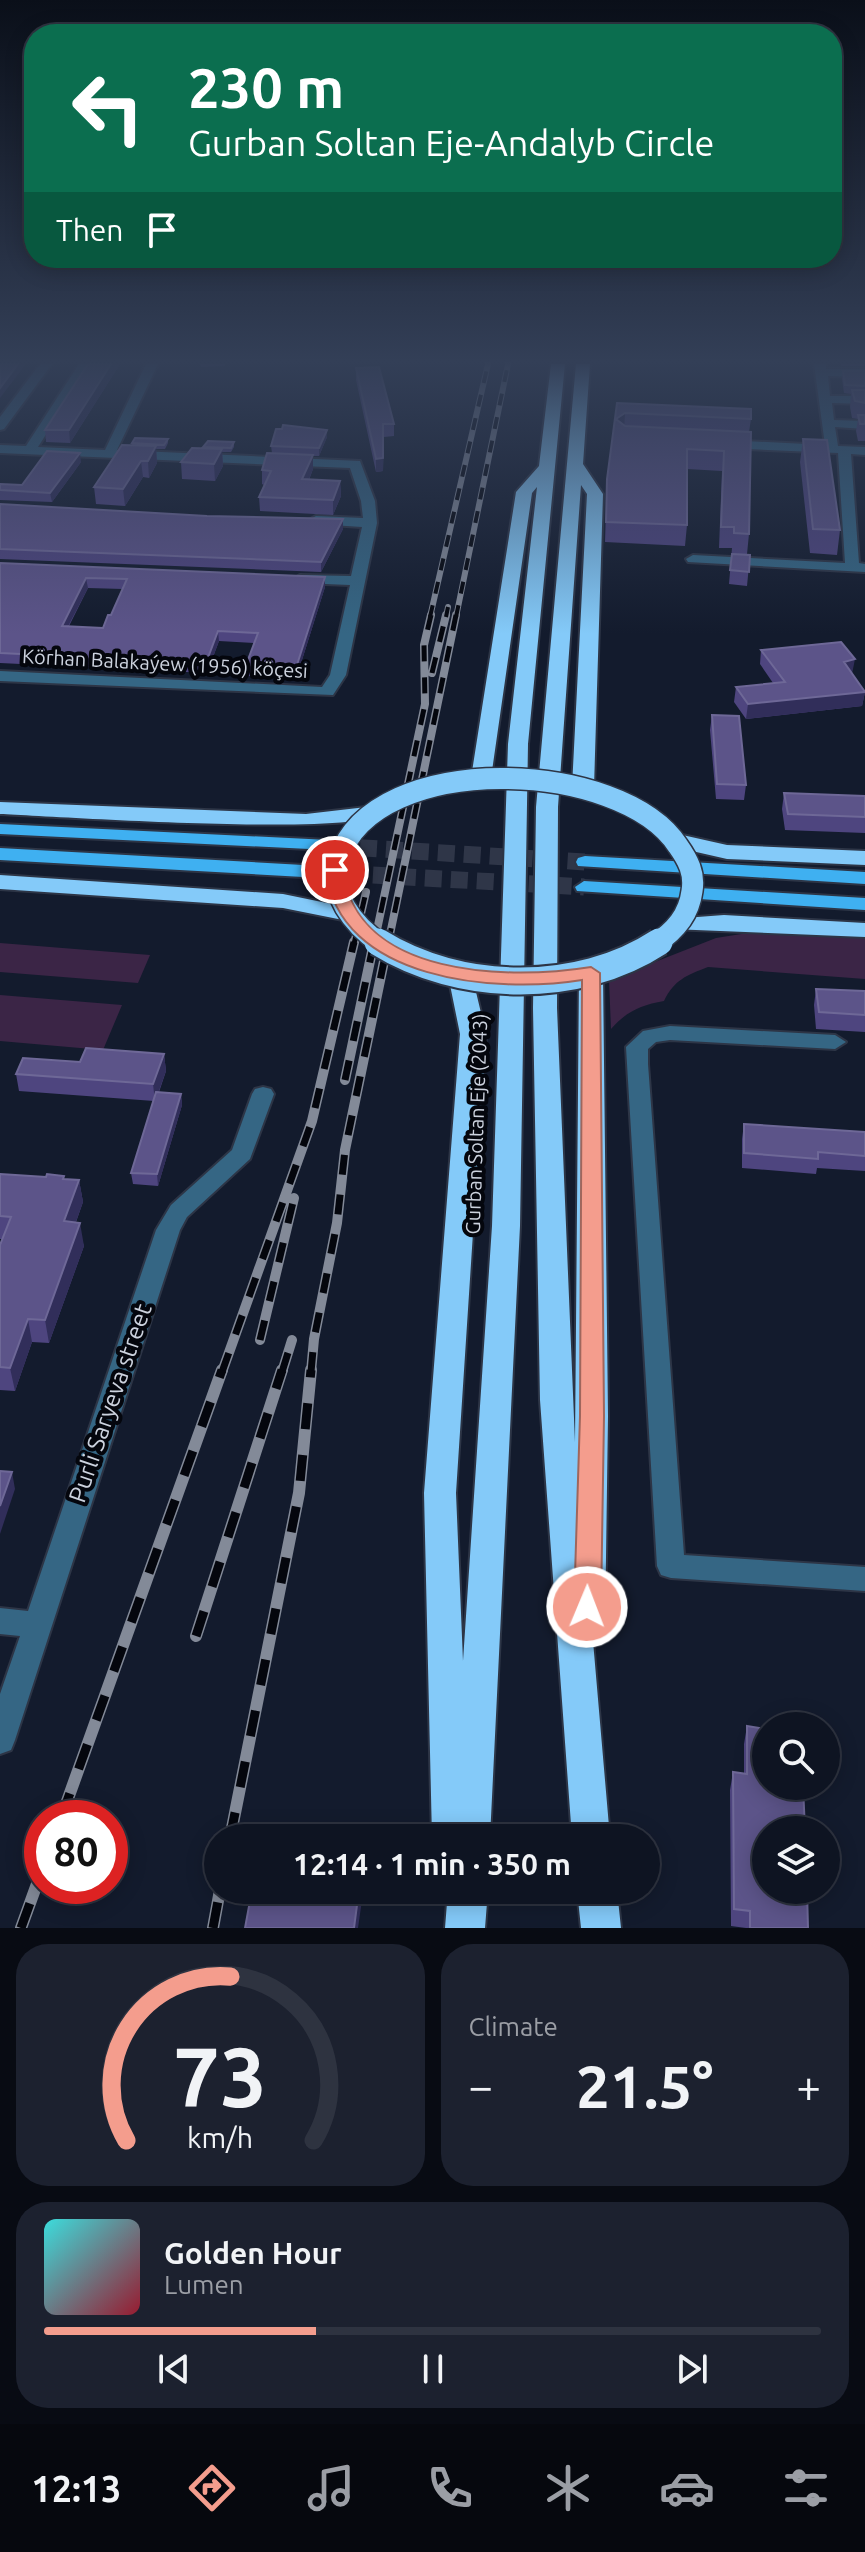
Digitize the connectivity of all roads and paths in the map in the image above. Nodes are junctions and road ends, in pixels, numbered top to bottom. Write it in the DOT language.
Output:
graph roads {
  1 [pos="109,454"];
  2 [pos="548,454"];
  3 [pos="577,454"];
  4 [pos="839,454"];
  5 [pos="576,466"];
  6 [pos="547,467"];
  7 [pos="293,519"];
  8 [pos="370,523"];
  9 [pos="693,559"];
  10 [pos="858,567"];
  11 [pos="282,578"];
  12 [pos="360,581"];
  13 [pos="0,676"];
  14 [pos="481,778"];
  15 [pos="583,787"];
  16 [pos="0,808"];
  17 [pos="375,812"];
  18 [pos="0,829"];
  19 [pos="678,841"];
  20 [pos="329,845"];
  21 [pos="0,854"];
  22 [pos="865,858"];
  23 [pos="585,862"];
  24 [pos="321,872"];
  25 [pos="865,878"];
  26 [pos="0,882"];
  27 [pos="584,887"];
  28 [pos="865,904"];
  29 [pos="348,914"];
  30 [pos="679,924"];
  31 [pos="865,930"];
  32 [pos="591,973"];
  33 [pos="460,975"];
  34 [pos="835,1042"];
  35 [pos="263,1094"];
  36 [pos="865,1579"];
  37 [pos="0,1621"];
  38 [pos="36,1625"];
  39 [pos="0,1740"];
  40 [pos="584,1767"];
  41 [pos="451,1824"];
  42 [pos="472,1824"];
  43 [pos="590,1824"];
  44 [pos="452,1904"];
  45 [pos="467,1904"];
  46 [pos="598,1904"];
  47 [pos="453,1928"];
  48 [pos="465,1928"];
  49 [pos="601,1928"];
  1 -- 8 [label="street"];
  2 -- 6 [label="highway, Gurban Soltan Eje (2043)"];
  3 -- 5 [label="highway"];
  4 -- 10 [label="street"];
  5 -- 15 [label="highway"];
  5 -- 40 [label="highway"];
  6 -- 14 [label="highway"];
  6 -- 42 [label="highway, Gurban Soltan Eje (2043)"];
  7 -- 8 [label="street"];
  8 -- 12 [label="street"];
  9 -- 10 [label="street"];
  11 -- 12 [label="street"];
  12 -- 13 [label="street, Körhan Balakaýew (1956) köçesi"];
  14 -- 15 [label="highway, bridge"];
  14 -- 17 [label="highway, bridge"];
  15 -- 19 [label="highway, bridge"];
  16 -- 17 [label="highway"];
  17 -- 29 [label="highway, bridge"];
  18 -- 20 [label="main road"];
  19 -- 22 [label="highway"];
  19 -- 30 [label="highway, bridge"];
  21 -- 24 [label="main road"];
  23 -- 25 [label="main road"];
  26 -- 29 [label="highway"];
  27 -- 28 [label="main road"];
  29 -- 33 [label="highway, bridge"];
  30 -- 31 [label="highway"];
  30 -- 32 [label="highway, bridge"];
  32 -- 33 [label="highway, bridge"];
  32 -- 40 [label="highway"];
  33 -- 41 [label="highway"];
  34 -- 36 [label="street"];
  35 -- 38 [label="street, Purli Saryeva street"];
  37 -- 38 [label="street"];
  38 -- 39 [label="street, Purli Saryeva street"];
  40 -- 43 [label="highway"];
  44 -- 47 [label="highway"];
  45 -- 48 [label="highway"];
  46 -- 49 [label="highway"];
}
